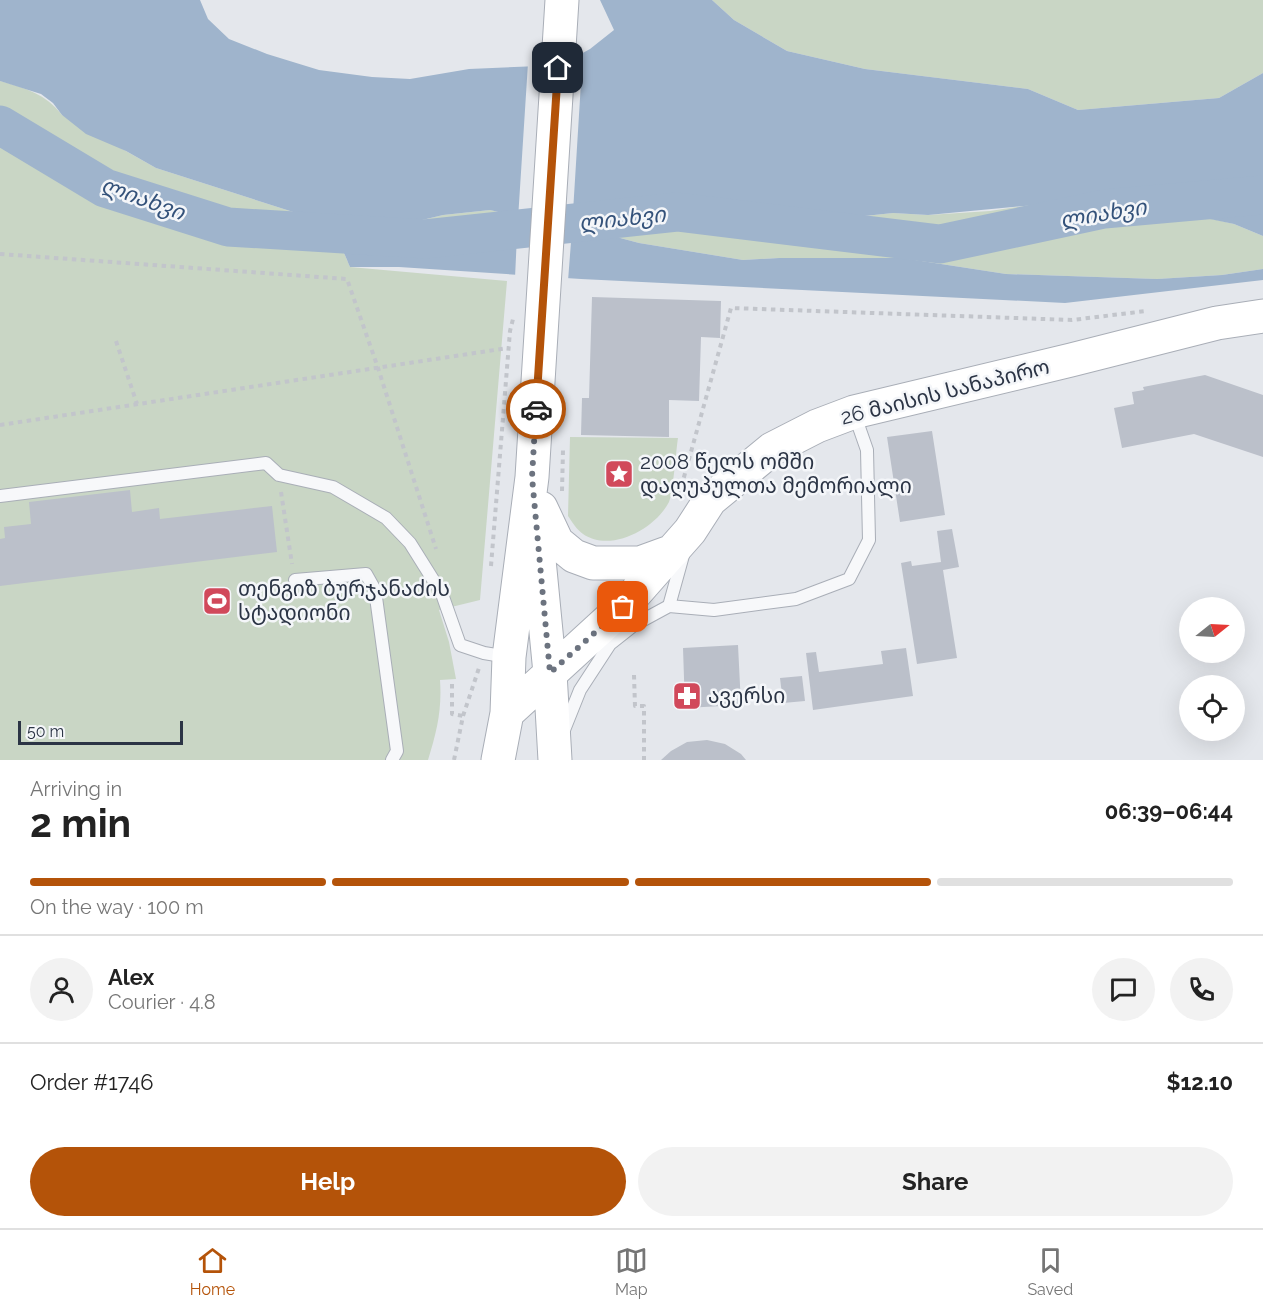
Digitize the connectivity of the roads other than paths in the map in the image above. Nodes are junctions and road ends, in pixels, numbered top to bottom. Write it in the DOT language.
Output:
graph roads {
  1 [pos="562,0"];
  2 [pos="1263,316"];
  3 [pos="854,412"];
  4 [pos="532,477"];
  5 [pos="0,496"];
  6 [pos="681,541"];
  7 [pos="295,580"];
  8 [pos="669,606"];
  9 [pos="496,655"];
  10 [pos="550,673"];
  11 [pos="507,713"];
  12 [pos="500,754"];
  13 [pos="555,757"];
  14 [pos="392,760"];
  1 -- 4 [label="main road"];
  2 -- 3 [label="main road, 26 მაისის სანაპირო"];
  3 -- 6 [label="main road, 26 მაისის სანაპირო"];
  3 -- 8 [label="lane"];
  4 -- 6 [label="main road"];
  4 -- 9 [label="main road"];
  4 -- 10 [label="main road"];
  5 -- 9 [label="lane"];
  6 -- 8 [label="lane"];
  6 -- 10 [label="main road, 26 მაისის სანაპირო"];
  7 -- 14 [label="lane"];
  8 -- 13 [label="lane"];
  9 -- 11 [label="main road"];
  10 -- 11 [label="main road, 26 მაისის სანაპირო"];
  10 -- 13 [label="main road"];
  11 -- 12 [label="main road"];
  12 -- 13 [label="main road"];
}
